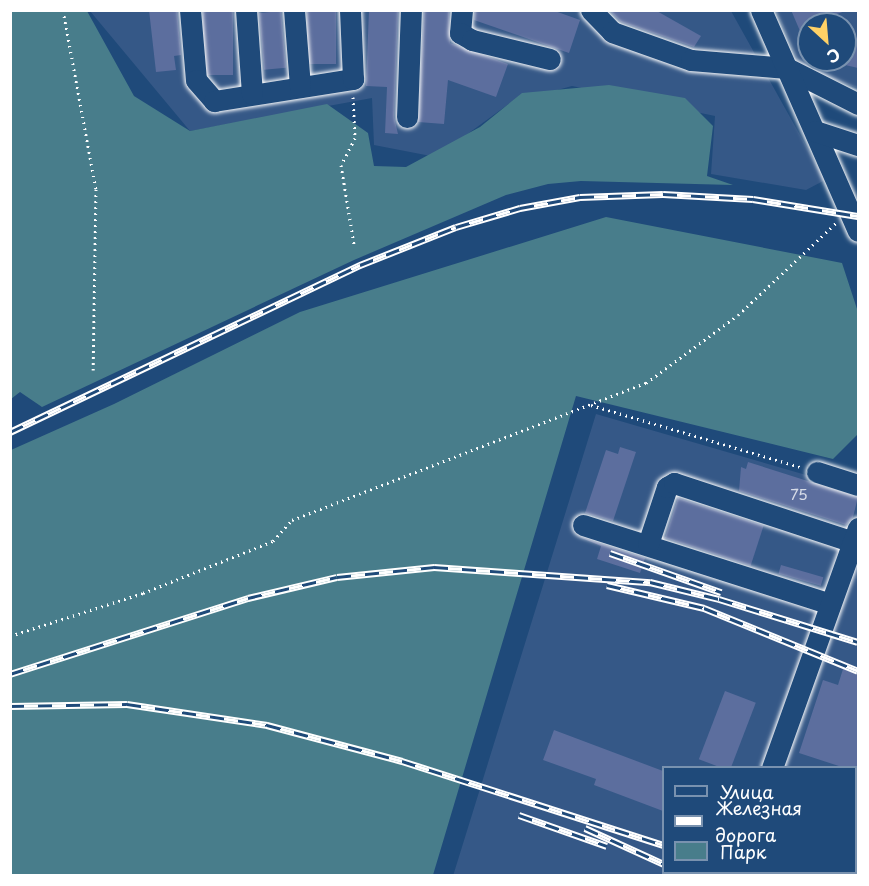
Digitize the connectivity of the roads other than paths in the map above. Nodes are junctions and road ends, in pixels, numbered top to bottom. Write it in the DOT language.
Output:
graph roads {
  1 [pos="190,10"];
  2 [pos="246,10"];
  3 [pos="294,10"];
  4 [pos="350,10"];
  5 [pos="411,10"];
  6 [pos="462,10"];
  7 [pos="591,10"];
  8 [pos="761,10"];
  9 [pos="550,59"];
  10 [pos="787,68"];
  11 [pos="300,87"];
  12 [pos="252,94"];
  13 [pos="858,104"];
  14 [pos="407,117"];
  15 [pos="815,131"];
  16 [pos="858,145"];
  17 [pos="856,225"];
  18 [pos="817,472"];
  19 [pos="858,485"];
  20 [pos="583,525"];
  21 [pos="856,536"];
  22 [pos="648,544"];
  23 [pos="830,604"];
  24 [pos="773,766"];
  1 -- 12 [label="street"];
  2 -- 12 [label="street"];
  3 -- 11 [label="street"];
  4 -- 11 [label="street"];
  5 -- 14 [label="street"];
  6 -- 9 [label="street"];
  7 -- 10 [label="street"];
  8 -- 10 [label="street"];
  10 -- 13 [label="street"];
  10 -- 15 [label="street"];
  11 -- 12 [label="street"];
  15 -- 16 [label="street"];
  15 -- 17 [label="street"];
  18 -- 19 [label="street"];
  20 -- 22 [label="street"];
  21 -- 22 [label="street"];
  21 -- 23 [label="street"];
  22 -- 23 [label="street"];
  23 -- 24 [label="street"];
}
